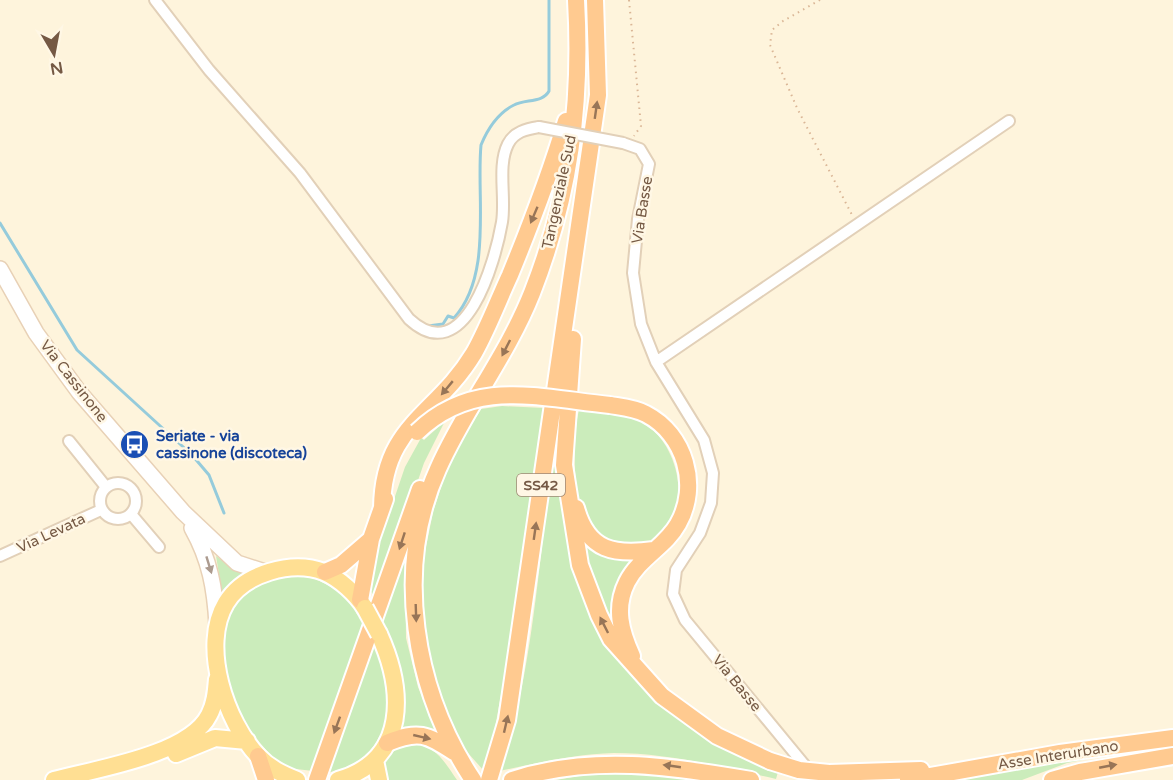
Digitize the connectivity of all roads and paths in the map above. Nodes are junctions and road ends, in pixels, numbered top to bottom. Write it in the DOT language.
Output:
graph roads {
  1 [pos="155,0"];
  2 [pos="576,0"];
  3 [pos="595,0"];
  4 [pos="629,0"];
  5 [pos="820,0"];
  6 [pos="578,103"];
  7 [pos="1009,121"];
  8 [pos="627,144"];
  9 [pos="585,189"];
  10 [pos="857,226"];
  11 [pos="0,269"];
  12 [pos="656,362"];
  13 [pos="567,413"];
  14 [pos="454,435"];
  15 [pos="69,441"];
  16 [pos="106,487"];
  17 [pos="382,508"];
  18 [pos="101,510"];
  19 [pos="183,512"];
  20 [pos="131,514"];
  21 [pos="371,539"];
  22 [pos="159,547"];
  23 [pos="654,550"];
  24 [pos="0,556"];
  25 [pos="266,572"];
  26 [pos="325,573"];
  27 [pos="363,604"];
  28 [pos="217,625"];
  29 [pos="639,672"];
  30 [pos="218,675"];
  31 [pos="1173,738"];
  32 [pos="247,741"];
  33 [pos="387,743"];
  34 [pos="455,753"];
  35 [pos="258,756"];
  36 [pos="1173,756"];
  37 [pos="128,760"];
  38 [pos="375,760"];
  39 [pos="1003,763"];
  40 [pos="823,777"];
  41 [pos="58,779"];
  42 [pos="266,780"];
  43 [pos="297,780"];
  44 [pos="317,780"];
  45 [pos="338,780"];
  46 [pos="379,780"];
  47 [pos="473,780"];
  48 [pos="489,780"];
  49 [pos="513,780"];
  50 [pos="751,780"];
  51 [pos="908,780"];
  52 [pos="1052,780"];
  1 -- 8 [label="street, bridge"];
  2 -- 6 [label="highway, Tangenziale Sud"];
  9 -- 3 [label="highway, Tangenziale Sud / SS42, one-way"];
  4 -- 8 [label="path"];
  5 -- 10 [label="path"];
  6 -- 14 [label="highway, Tangenziale Sud, one-way"];
  6 -- 17 [label="highway, one-way"];
  7 -- 10 [label="street"];
  8 -- 12 [label="street, Via Basse"];
  9 -- 13 [label="highway"];
  48 -- 9 [label="highway, SS42, one-way"];
  10 -- 12 [label="street"];
  11 -- 19 [label="main road, Via Cassinone"];
  12 -- 40 [label="street, Via Basse"];
  13 -- 23 [label="highway"];
  29 -- 13 [label="highway, one-way"];
  14 -- 34 [label="highway, one-way"];
  14 -- 44 [label="highway, one-way"];
  15 -- 16 [label="street"];
  16 -- 18 [label="street"];
  16 -- 20 [label="street"];
  17 -- 21 [label="highway"];
  17 -- 23 [label="highway, bridge"];
  18 -- 20 [label="street"];
  18 -- 24 [label="street, Via Levata"];
  19 -- 25 [label="main road, Via Cassinone"];
  19 -- 28 [label="main road, Via Cassinone, one-way"];
  20 -- 22 [label="street"];
  21 -- 26 [label="highway"];
  21 -- 27 [label="highway"];
  23 -- 29 [label="highway"];
  25 -- 26 [label="main road, Via Cassinone"];
  25 -- 28 [label="main road, Via Cassinone"];
  26 -- 27 [label="main road, Via Cassinone"];
  27 -- 33 [label="main road, Via Cassinone, bridge"];
  28 -- 30 [label="main road, Via Cassinone"];
  29 -- 40 [label="highway, bridge"];
  30 -- 32 [label="main road, Via Cassinone"];
  30 -- 37 [label="main road"];
  31 -- 39 [label="highway, Asse Interurbano"];
  32 -- 35 [label="main road, Via Cassinone"];
  32 -- 37 [label="main road"];
  33 -- 34 [label="highway, one-way"];
  33 -- 38 [label="main road, Via Cassinone"];
  34 -- 47 [label="highway"];
  35 -- 42 [label="highway"];
  35 -- 43 [label="main road, Via Cassinone"];
  52 -- 36 [label="highway, Asse Interurbano, one-way"];
  37 -- 41 [label="main road"];
  38 -- 45 [label="main road, Via Cassinone"];
  38 -- 46 [label="main road"];
  39 -- 40 [label="highway"];
  39 -- 51 [label="highway, Asse Interurbano"];
  50 -- 49 [label="highway, one-way"];
}
